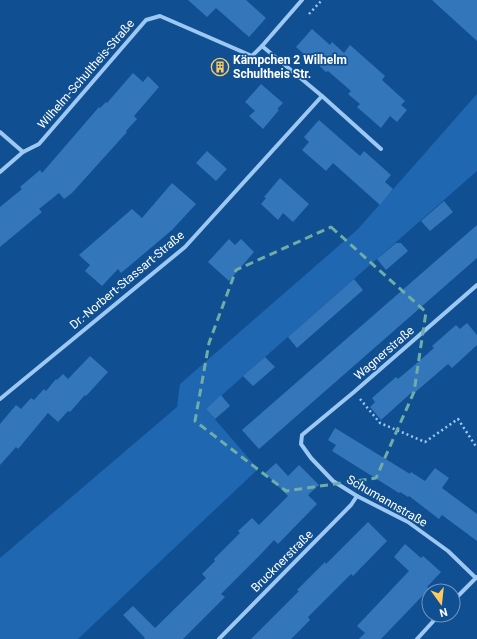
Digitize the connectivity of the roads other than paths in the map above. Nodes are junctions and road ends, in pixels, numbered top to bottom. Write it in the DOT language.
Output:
graph roads {
  1 [pos="302,0"];
  2 [pos="262,46"];
  3 [pos="322,96"];
  4 [pos="0,132"];
  5 [pos="381,149"];
  6 [pos="23,152"];
  7 [pos="0,172"];
  8 [pos="477,285"];
  9 [pos="0,399"];
  10 [pos="302,434"];
  11 [pos="357,496"];
  12 [pos="476,577"];
  13 [pos="461,593"];
  14 [pos="432,623"];
  15 [pos="219,639"];
  16 [pos="417,639"];
  1 -- 2 [label="street, Wilhelm-Schultheis-Straße"];
  2 -- 3 [label="street"];
  2 -- 6 [label="street, Wilhelm-Schultheis-Straße"];
  3 -- 5 [label="street"];
  3 -- 9 [label="street, Dr.-Norbert-Stassart-Straße"];
  4 -- 6 [label="street"];
  6 -- 7 [label="street"];
  8 -- 10 [label="street, Wagnerstraße"];
  10 -- 11 [label="street, Schumannstraße"];
  11 -- 12 [label="street, Schumannstraße"];
  11 -- 15 [label="street, Brucknerstraße"];
  12 -- 13 [label="street"];
  14 -- 16 [label="street"];
}
